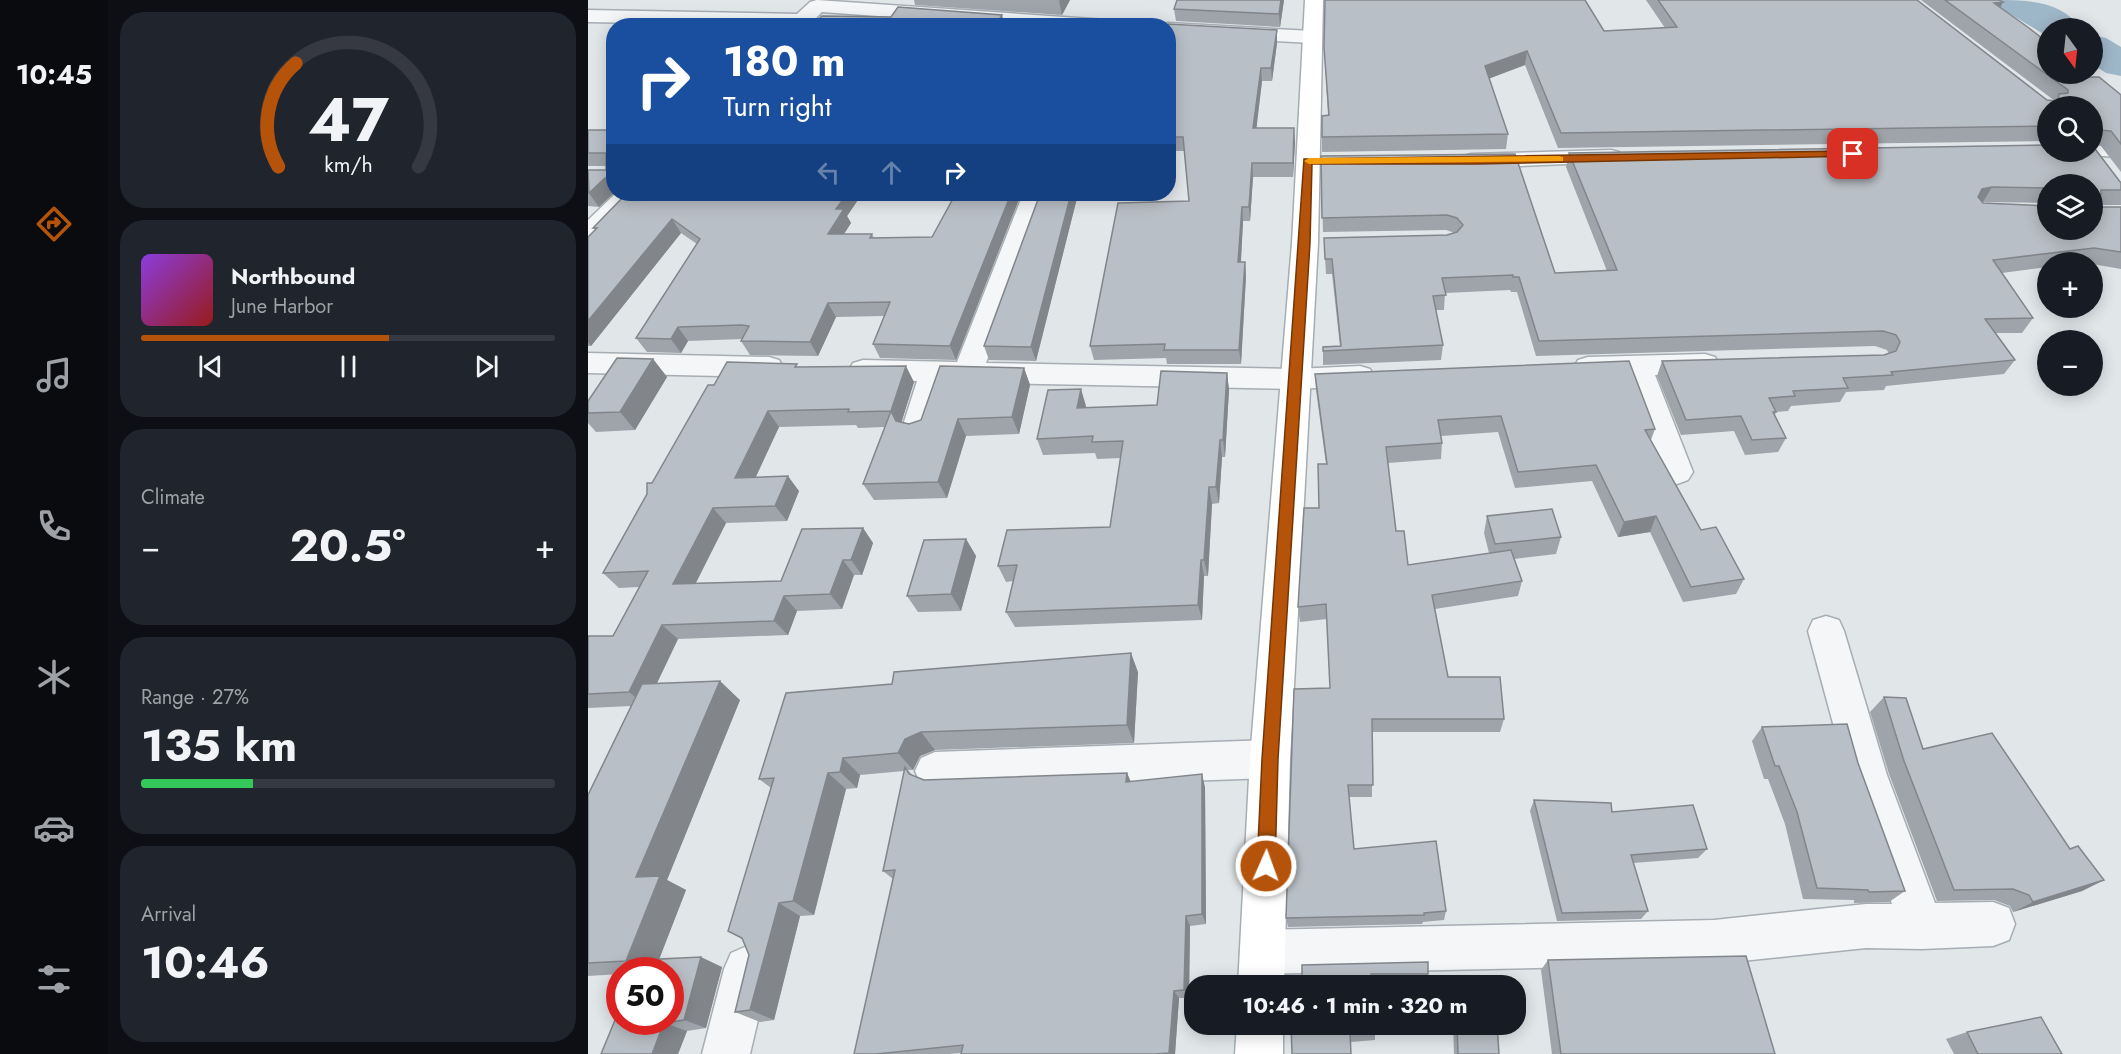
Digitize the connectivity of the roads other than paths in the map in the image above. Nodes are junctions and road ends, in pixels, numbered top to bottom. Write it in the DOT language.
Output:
graph roads {
  1 [pos="1314,0"];
  2 [pos="819,3"];
  3 [pos="588,16"];
  4 [pos="648,18"];
  5 [pos="803,18"];
  6 [pos="992,18"];
  7 [pos="1176,30"];
  8 [pos="1312,38"];
  9 [pos="2121,150"];
  10 [pos="2103,151"];
  11 [pos="1635,156"];
  12 [pos="1453,161"];
  13 [pos="2099,162"];
  14 [pos="2109,176"];
  15 [pos="621,201"];
  16 [pos="1032,201"];
  17 [pos="588,234"];
  18 [pos="588,363"];
  19 [pos="1734,363"];
  20 [pos="1637,366"];
  21 [pos="1558,367"];
  22 [pos="791,368"];
  23 [pos="838,369"];
  24 [pos="934,371"];
  25 [pos="968,372"];
  26 [pos="1382,375"];
  27 [pos="1295,380"];
  28 [pos="917,428"];
  29 [pos="1677,472"];
  30 [pos="1826,631"];
  31 [pos="1270,759"];
  32 [pos="935,771"];
  33 [pos="1993,924"];
  34 [pos="1922,927"];
  35 [pos="747,967"];
  36 [pos="1262,969"];
  37 [pos="1260,1035"];
  38 [pos="726,1054"];
  39 [pos="1259,1054"];
  1 -- 8 [label="main road"];
  2 -- 5 [label="street"];
  2 -- 6 [label="street"];
  3 -- 4 [label="street"];
  7 -- 8 [label="street"];
  8 -- 27 [label="main road"];
  9 -- 10 [label="street"];
  11 -- 12 [label="street"];
  13 -- 14 [label="street"];
  15 -- 17 [label="street"];
  16 -- 25 [label="street"];
  18 -- 22 [label="street"];
  19 -- 20 [label="street"];
  20 -- 21 [label="street"];
  20 -- 29 [label="street"];
  23 -- 24 [label="street"];
  24 -- 25 [label="street"];
  24 -- 28 [label="street"];
  25 -- 27 [label="street"];
  26 -- 27 [label="street"];
  27 -- 31 [label="main road"];
  30 -- 34 [label="street"];
  31 -- 32 [label="street"];
  31 -- 36 [label="main road"];
  33 -- 34 [label="street"];
  34 -- 36 [label="street"];
  35 -- 38 [label="street"];
  37 -- 39 [label="main road"];
}
